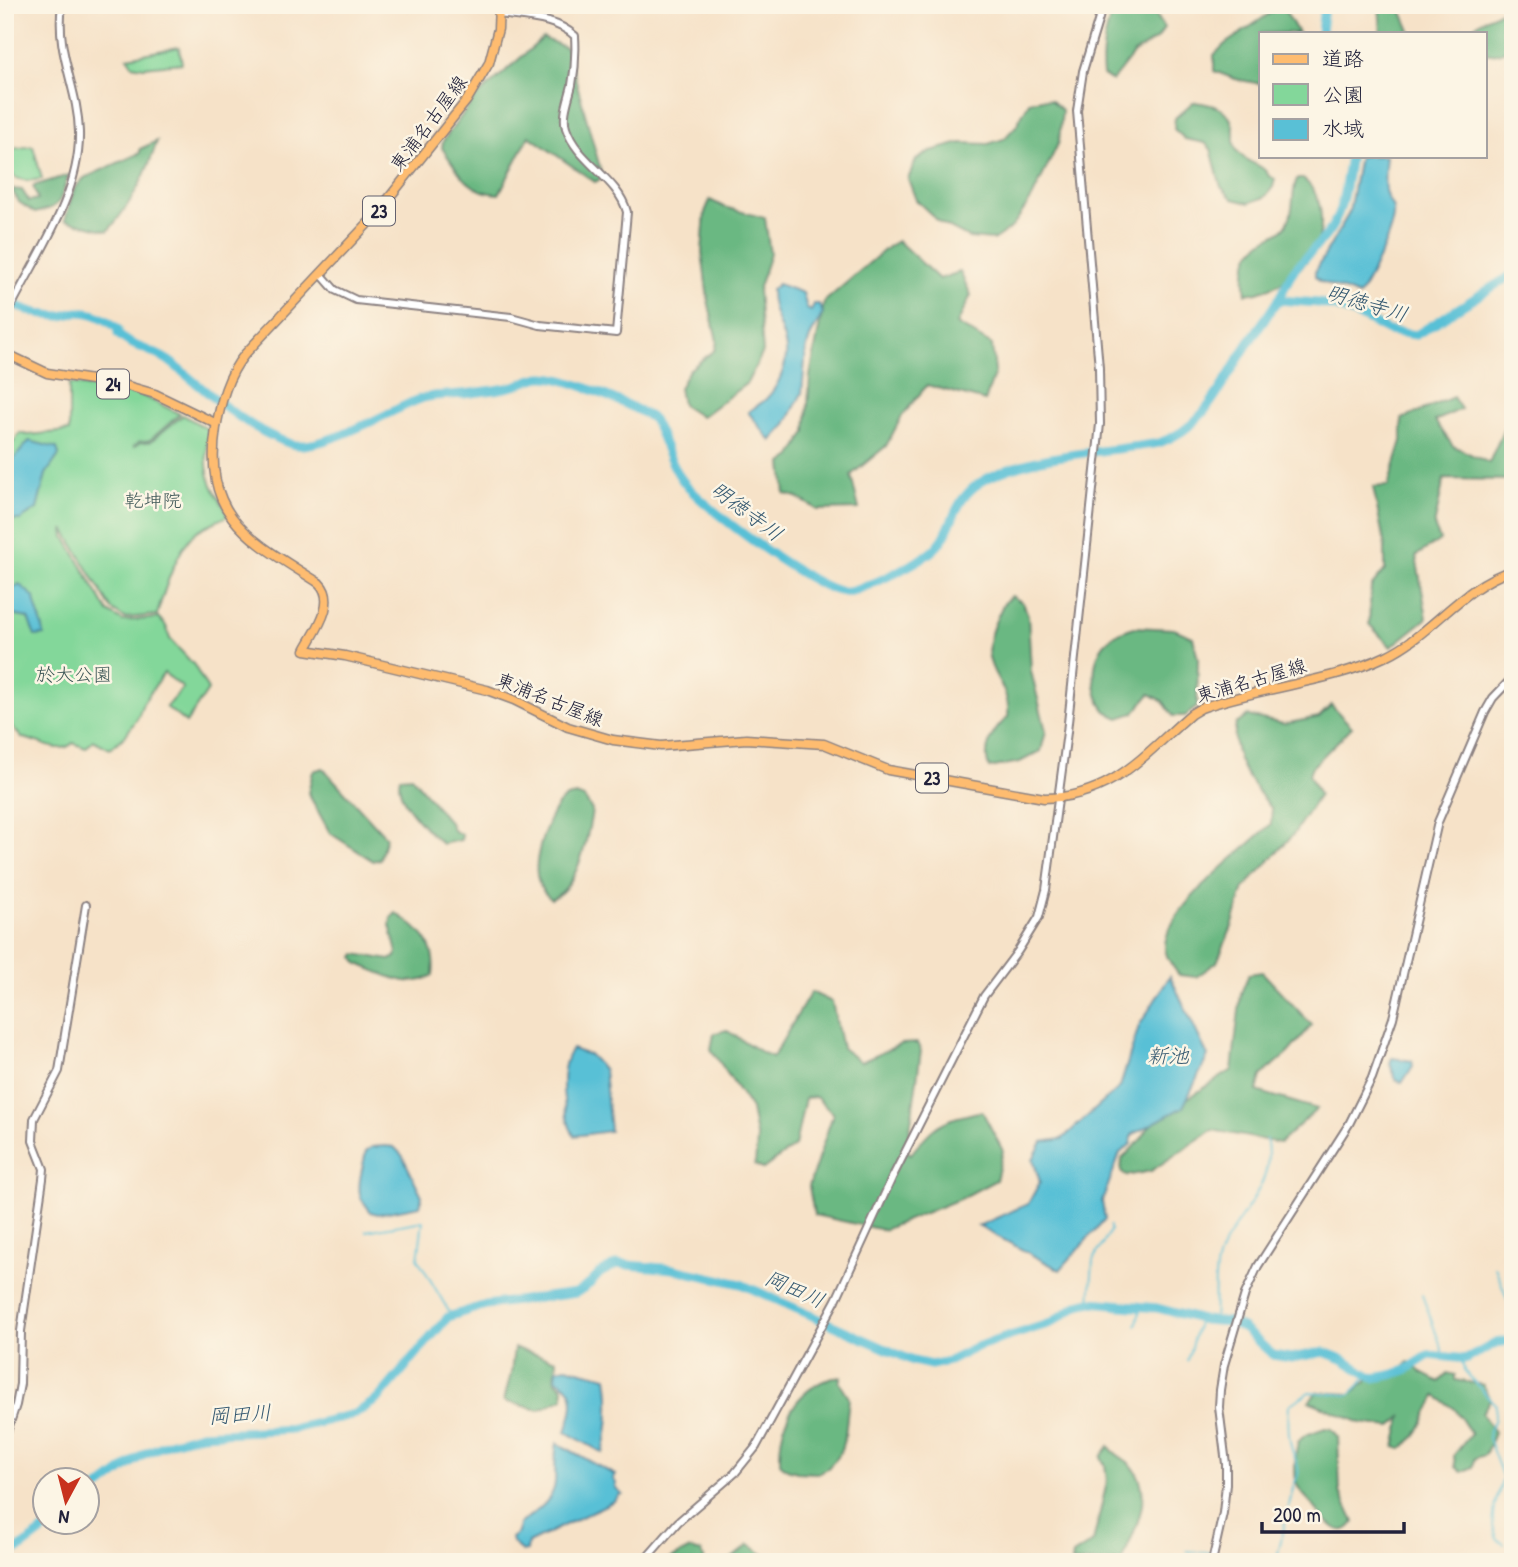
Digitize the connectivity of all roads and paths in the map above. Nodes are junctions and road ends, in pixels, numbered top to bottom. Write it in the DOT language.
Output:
graph roads {
  1 [pos="62,5"];
  2 [pos="1103,5"];
  3 [pos="500,10"];
  4 [pos="321,274"];
  5 [pos="6,318"];
  6 [pos="5,354"];
  7 [pos="217,425"];
  8 [pos="1513,570"];
  9 [pos="1513,677"];
  10 [pos="1058,798"];
  11 [pos="86,905"];
  12 [pos="5,1438"];
  13 [pos="643,1562"];
  14 [pos="1212,1562"];
  1 -- 5 [label="street"];
  2 -- 10 [label="street"];
  3 -- 4 [label="main road, 東浦名古屋線 / 23"];
  3 -- 4 [label="street"];
  4 -- 7 [label="main road, 東浦名古屋線 / 23"];
  6 -- 7 [label="main road, 24"];
  7 -- 10 [label="main road, 東浦名古屋線 / 23"];
  8 -- 10 [label="main road, 東浦名古屋線 / 23"];
  9 -- 14 [label="street"];
  10 -- 13 [label="street"];
  11 -- 12 [label="street"];
}
